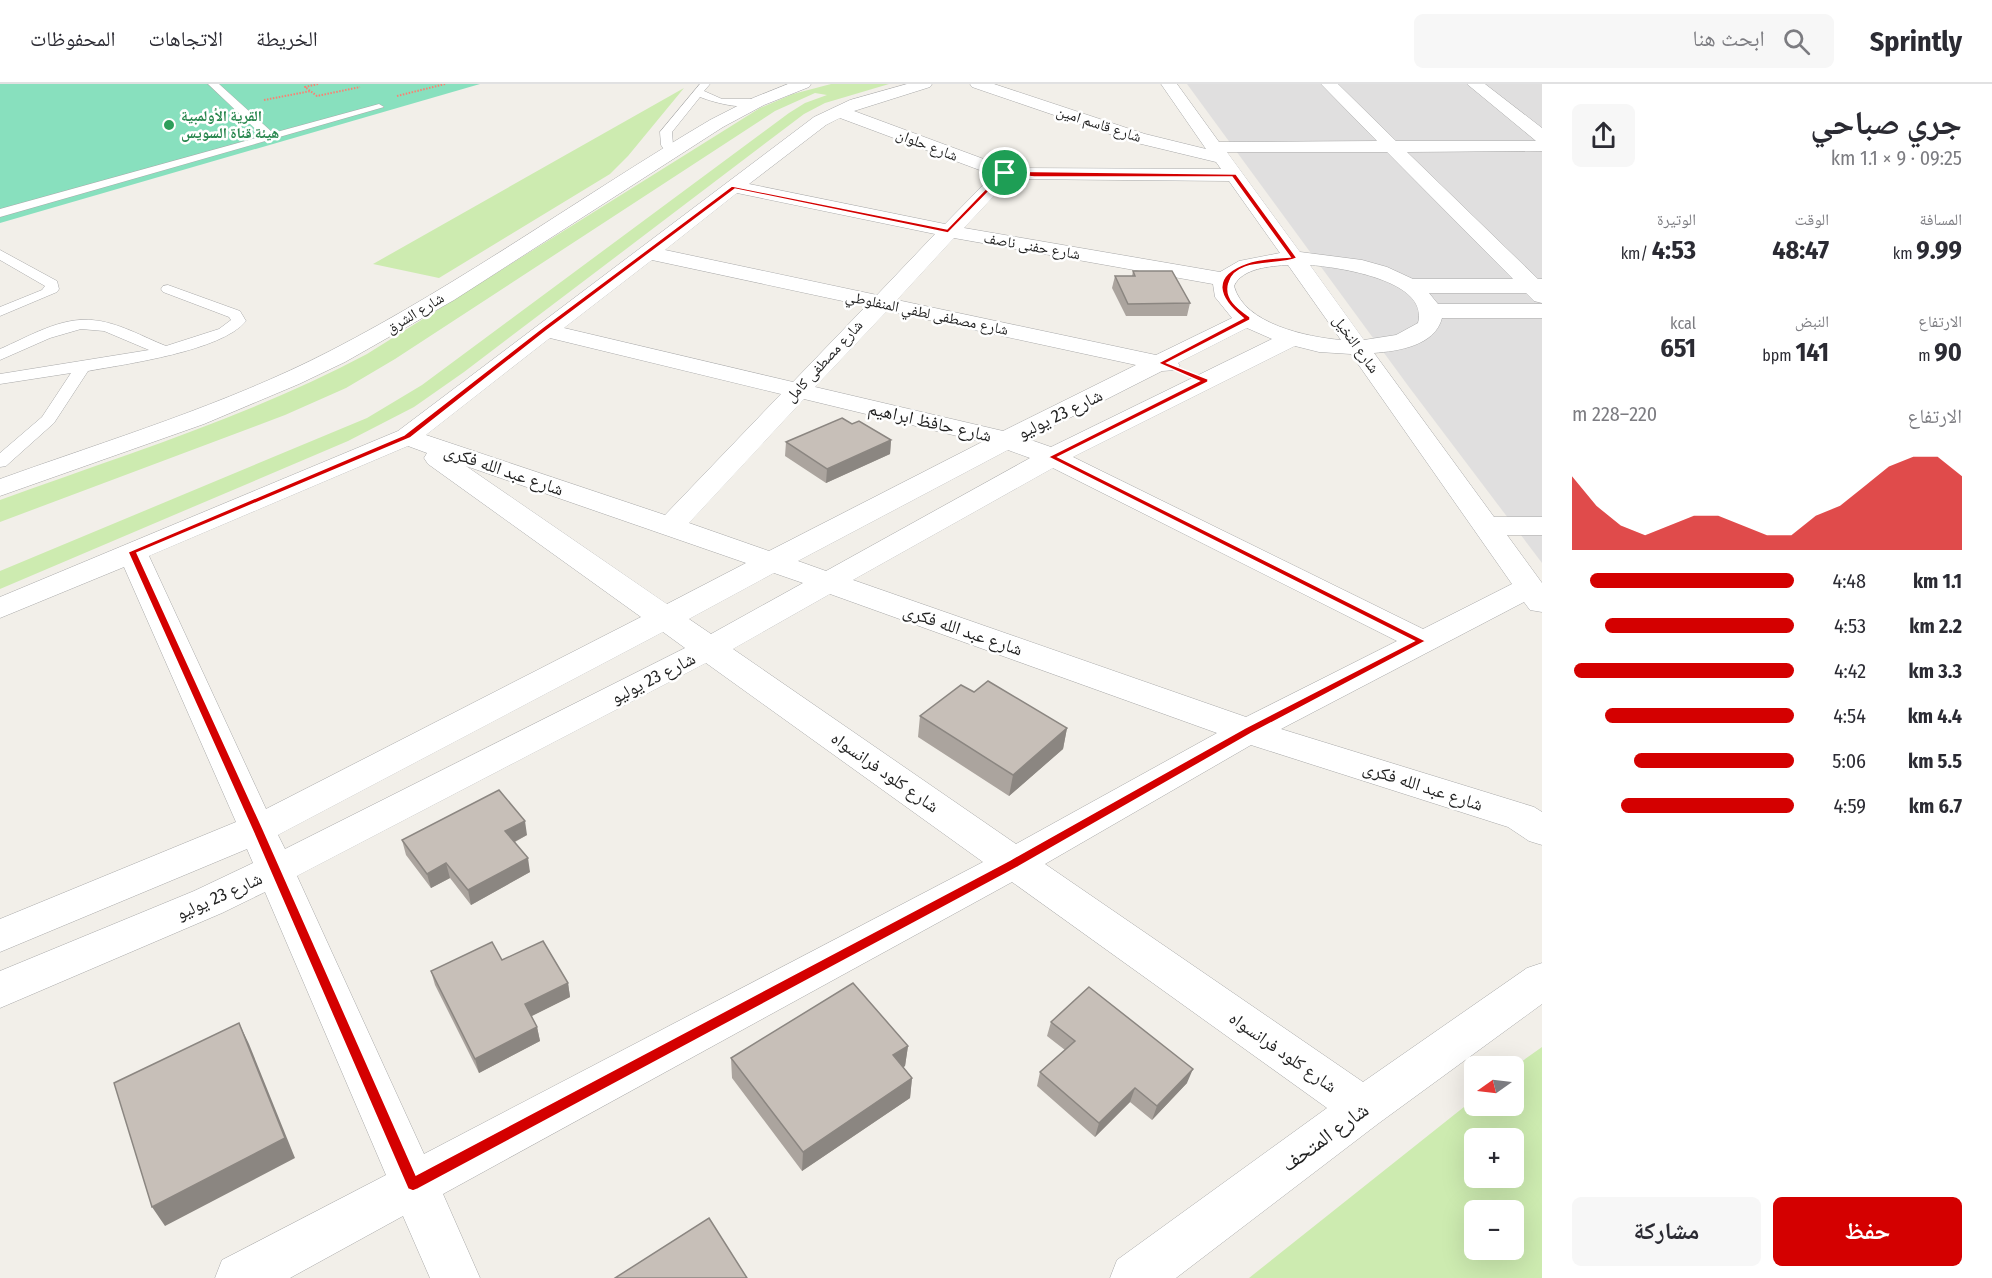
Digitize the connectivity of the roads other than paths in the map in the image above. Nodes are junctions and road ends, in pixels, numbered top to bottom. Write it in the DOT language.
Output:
graph roads {
  1 [pos="213,84"];
  2 [pos="803,84"];
  3 [pos="924,84"];
  4 [pos="978,84"];
  5 [pos="1169,84"];
  6 [pos="1329,84"];
  7 [pos="1475,84"];
  8 [pos="1499,84"];
  9 [pos="702,88"];
  10 [pos="757,102"];
  11 [pos="379,107"];
  12 [pos="837,111"];
  13 [pos="1542,118"];
  14 [pos="270,136"];
  15 [pos="1542,137"];
  16 [pos="1392,146"];
  17 [pos="1542,146"];
  18 [pos="671,152"];
  19 [pos="1223,160"];
  20 [pos="1005,173"];
  21 [pos="734,187"];
  22 [pos="0,213"];
  23 [pos="948,231"];
  24 [pos="646,252"];
  25 [pos="0,254"];
  26 [pos="1294,258"];
  27 [pos="1226,280"];
  28 [pos="1407,286"];
  29 [pos="1539,289"];
  30 [pos="168,290"];
  31 [pos="879,303"];
  32 [pos="1430,311"];
  33 [pos="1542,311"];
  34 [pos="0,312"];
  35 [pos="1247,319"];
  36 [pos="544,330"];
  37 [pos="1293,338"];
  38 [pos="1358,347"];
  39 [pos="166,351"];
  40 [pos="0,354"];
  41 [pos="1161,363"];
  42 [pos="83,366"];
  43 [pos="0,379"];
  44 [pos="1205,381"];
  45 [pos="796,391"];
  46 [pos="407,437"];
  47 [pos="1006,440"];
  48 [pos="1052,457"];
  49 [pos="0,462"];
  50 [pos="0,488"];
  51 [pos="670,526"];
  52 [pos="1487,526"];
  53 [pos="1542,526"];
  54 [pos="132,552"];
  55 [pos="773,562"];
  56 [pos="826,581"];
  57 [pos="1536,596"];
  58 [pos="0,608"];
  59 [pos="665,619"];
  60 [pos="1422,641"];
  61 [pos="710,648"];
  62 [pos="1248,731"];
  63 [pos="1535,822"];
  64 [pos="257,829"];
  65 [pos="1014,864"];
  66 [pos="276,871"];
  67 [pos="0,936"];
  68 [pos="0,990"];
  69 [pos="1534,990"];
  70 [pos="1363,1108"];
  71 [pos="413,1184"];
  72 [pos="240,1278"];
  73 [pos="455,1278"];
  74 [pos="1135,1278"];
  1 -- 14 [label="lane"];
  2 -- 10 [label="street, شارع الشرق"];
  3 -- 12 [label="street"];
  4 -- 19 [label="street, شارع قاسم امين"];
  5 -- 19 [label="street, شارع النخيل"];
  6 -- 16 [label="street"];
  7 -- 15 [label="street"];
  8 -- 13 [label="street"];
  9 -- 10 [label="lane"];
  9 -- 18 [label="lane"];
  10 -- 18 [label="street, شارع الشرق"];
  11 -- 14 [label="lane"];
  12 -- 20 [label="street, شارع حلوان"];
  12 -- 21 [label="street"];
  14 -- 22 [label="lane"];
  16 -- 17 [label="street"];
  16 -- 19 [label="street"];
  16 -- 29 [label="street"];
  18 -- 50 [label="street, شارع الشرق"];
  19 -- 20 [label="street, شارع حلوان"];
  19 -- 26 [label="street, شارع النخيل"];
  20 -- 23 [label="street, شارع مصطفى كامل"];
  21 -- 23 [label="street, شارع حفنى ناصف"];
  21 -- 24 [label="street"];
  23 -- 27 [label="street, شارع حفنى ناصف"];
  23 -- 31 [label="street, شارع مصطفى كامل"];
  24 -- 31 [label="street, شارع مصطفى لطفي المنفلوطي"];
  24 -- 36 [label="street"];
  25 -- 34 [label="lane"];
  26 -- 27 [label="street"];
  26 -- 28 [label="street"];
  26 -- 38 [label="street, شارع النخيل"];
  27 -- 35 [label="street"];
  28 -- 29 [label="street"];
  28 -- 32 [label="street"];
  30 -- 39 [label="lane"];
  31 -- 41 [label="street, شارع مصطفى لطفي المنفلوطي"];
  31 -- 45 [label="street, شارع مصطفى كامل"];
  32 -- 33 [label="street"];
  32 -- 38 [label="street"];
  35 -- 37 [label="street"];
  35 -- 41 [label="street, شارع 23 يوليو"];
  36 -- 45 [label="street, شارع حافظ ابراهيم"];
  36 -- 46 [label="street"];
  37 -- 38 [label="street"];
  37 -- 44 [label="street, شارع 23 يوليو"];
  38 -- 52 [label="street, شارع النخيل"];
  39 -- 40 [label="lane"];
  39 -- 42 [label="lane"];
  41 -- 44 [label="street, شارع مصطفى لطفي المنفلوطي"];
  41 -- 47 [label="street, شارع 23 يوليو"];
  42 -- 43 [label="lane"];
  42 -- 49 [label="lane"];
  44 -- 48 [label="street, شارع 23 يوليو"];
  45 -- 47 [label="street, شارع حافظ ابراهيم"];
  45 -- 51 [label="street, شارع مصطفى كامل"];
  46 -- 51 [label="street, شارع عبد الله فكرى"];
  46 -- 54 [label="street"];
  46 -- 59 [label="street, شارع كلود فرانسواه"];
  47 -- 48 [label="street, شارع حافظ ابراهيم"];
  47 -- 55 [label="street, شارع 23 يوليو"];
  48 -- 56 [label="street, شارع 23 يوليو"];
  48 -- 60 [label="street, شارع حافظ ابراهيم"];
  51 -- 55 [label="street, شارع عبد الله فكرى"];
  52 -- 53 [label="street"];
  52 -- 57 [label="street, شارع النخيل"];
  54 -- 58 [label="street"];
  54 -- 64 [label="street"];
  55 -- 56 [label="street, شارع عبد الله فكرى"];
  55 -- 59 [label="street, شارع 23 يوليو"];
  56 -- 61 [label="street, شارع 23 يوليو"];
  56 -- 62 [label="street, شارع عبد الله فكرى"];
  57 -- 60 [label="street"];
  59 -- 61 [label="street, شارع كلود فرانسواه"];
  59 -- 64 [label="street, شارع 23 يوليو"];
  60 -- 62 [label="street"];
  61 -- 65 [label="street, شارع كلود فرانسواه"];
  61 -- 66 [label="street, شارع 23 يوليو"];
  62 -- 63 [label="street, شارع عبد الله فكرى"];
  62 -- 65 [label="street"];
  64 -- 66 [label="street"];
  64 -- 67 [label="street, شارع 23 يوليو"];
  65 -- 70 [label="street, شارع كلود فرانسواه"];
  65 -- 71 [label="street"];
  66 -- 68 [label="street, شارع 23 يوليو"];
  66 -- 71 [label="street"];
  69 -- 70 [label="street, شارع المتحف"];
  70 -- 74 [label="street, شارع المتحف"];
  71 -- 72 [label="street"];
  71 -- 73 [label="street"];
}
